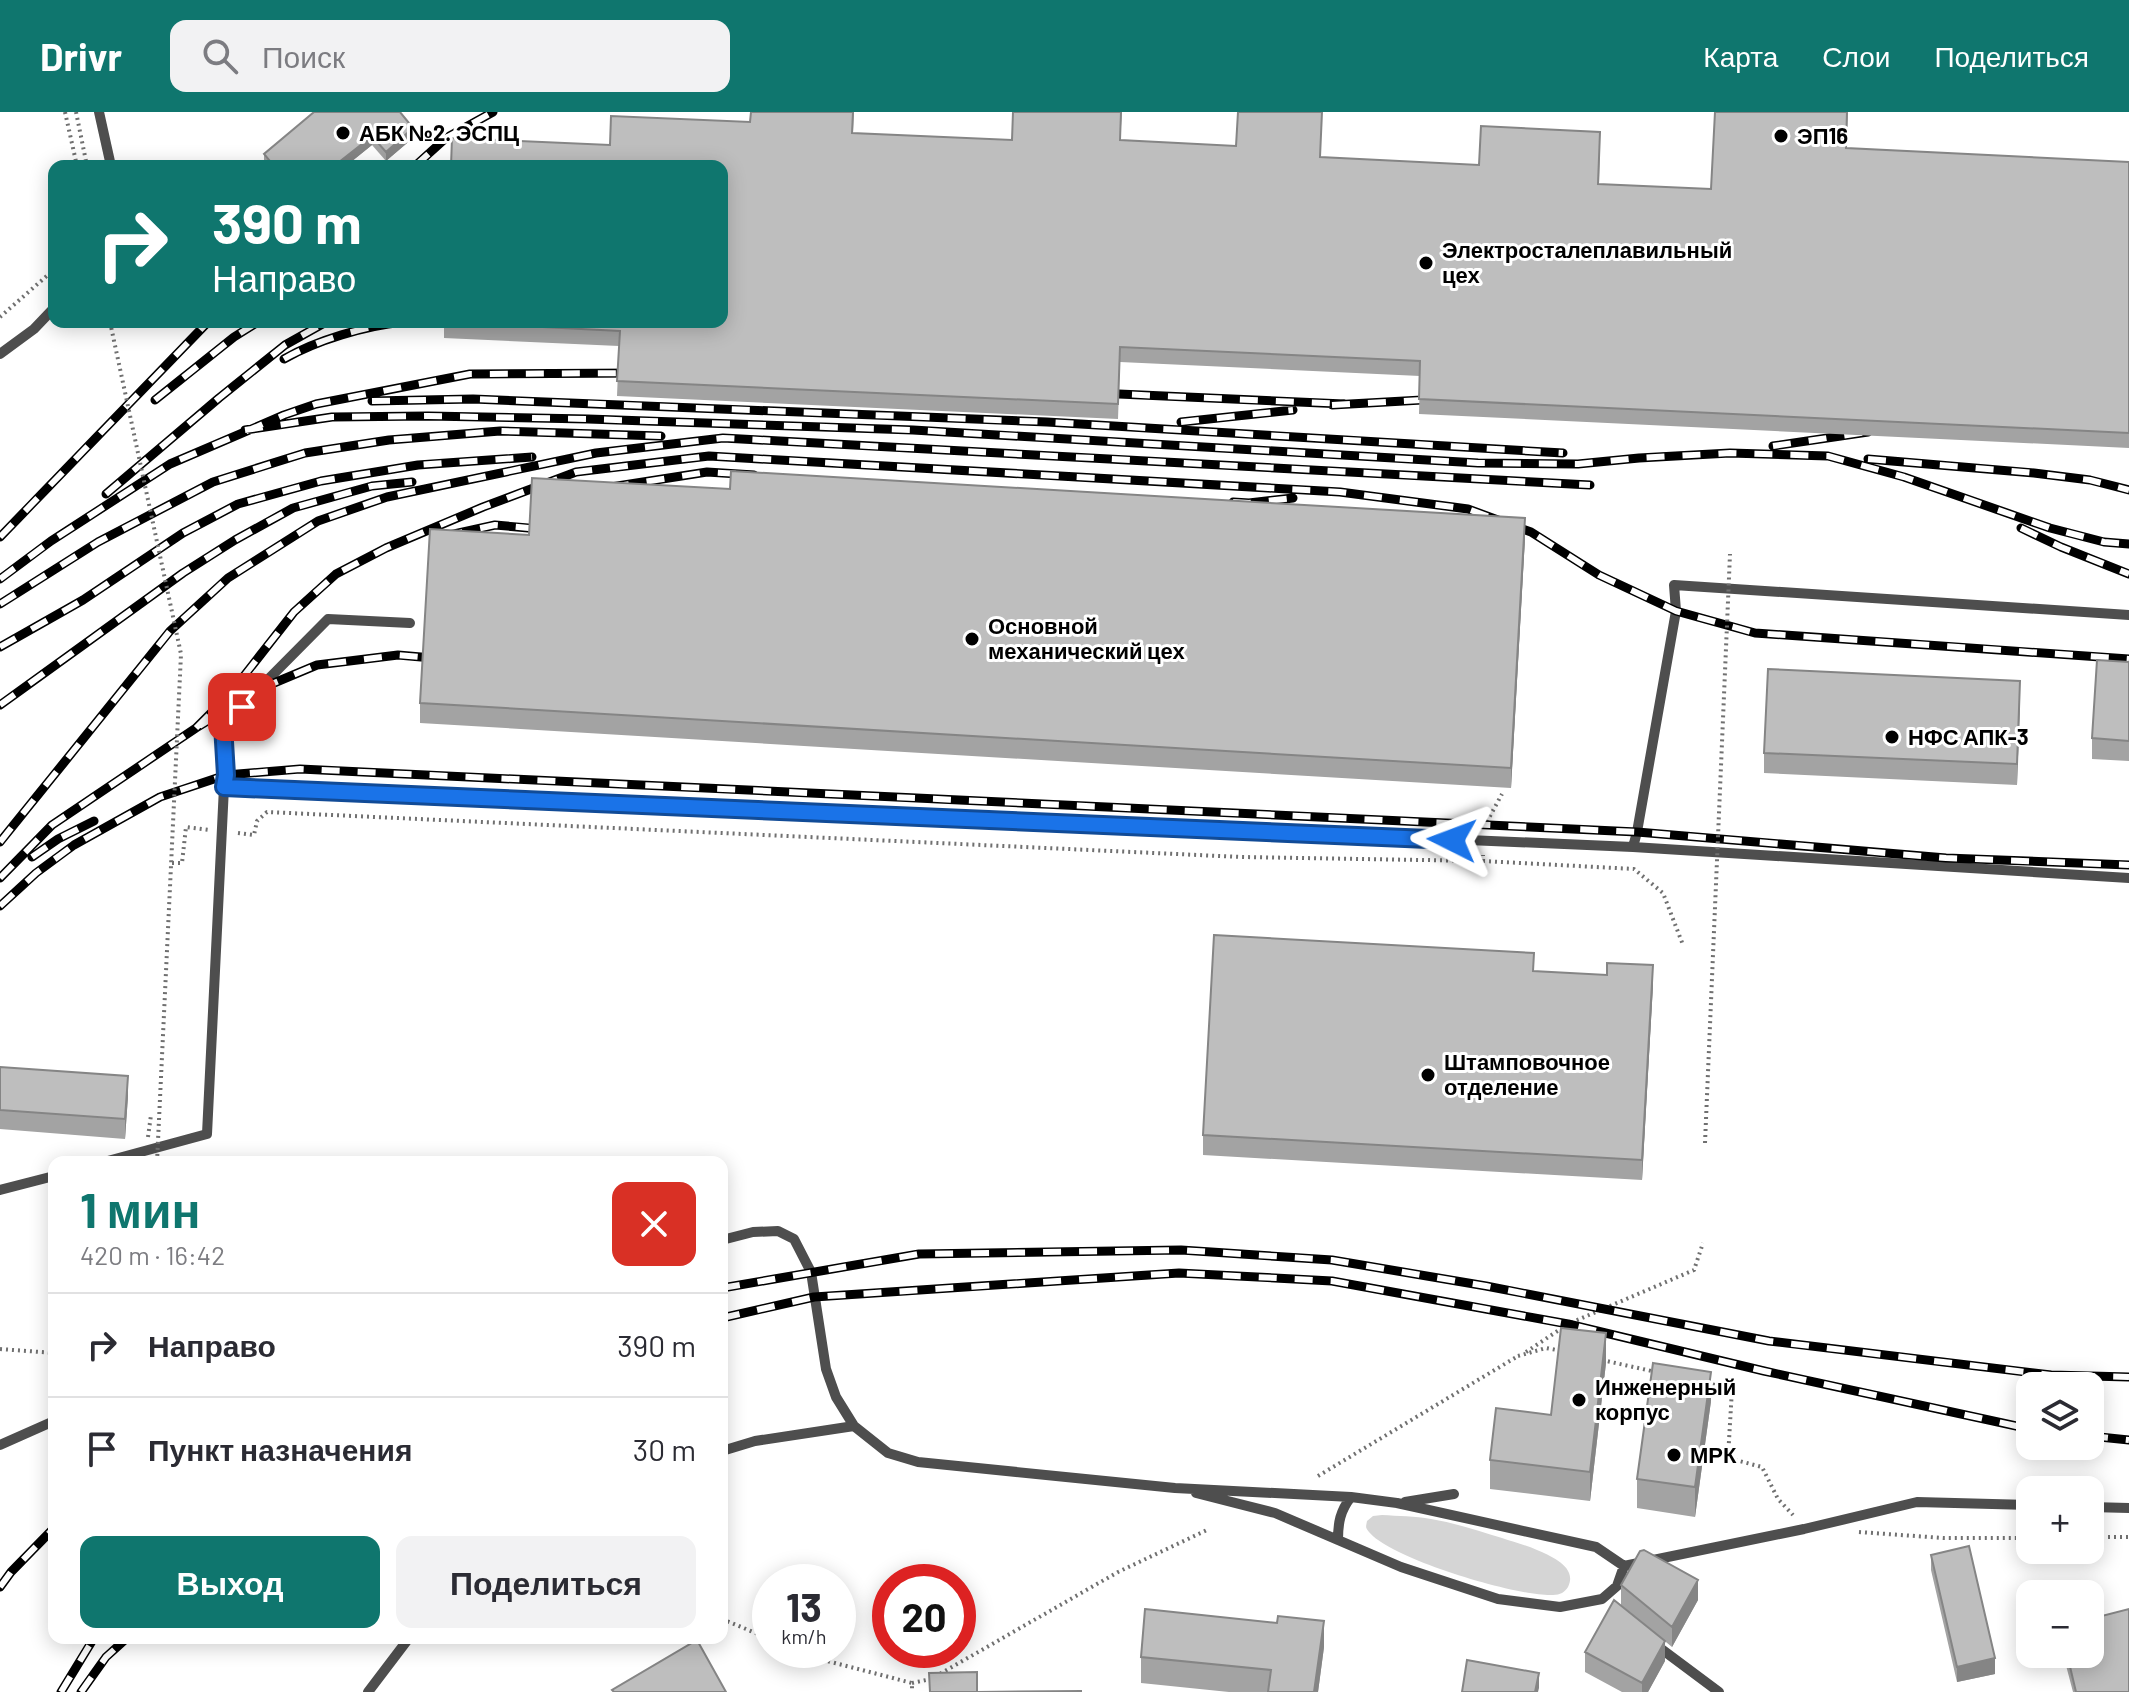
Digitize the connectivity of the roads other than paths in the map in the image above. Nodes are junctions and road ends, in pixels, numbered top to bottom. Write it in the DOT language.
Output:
graph roads {
  1 [pos="99,112"];
  2 [pos="110,160"];
  3 [pos="48,314"];
  4 [pos="0,354"];
  5 [pos="2129,615"];
  6 [pos="410,623"];
  7 [pos="224,787"];
  8 [pos="1633,847"];
  9 [pos="2129,878"];
  10 [pos="126,1156"];
  11 [pos="48,1178"];
  12 [pos="0,1190"];
  13 [pos="728,1238"];
  14 [pos="48,1424"];
  15 [pos="854,1426"];
  16 [pos="0,1445"];
  17 [pos="728,1449"];
  18 [pos="1175,1488"];
  19 [pos="1454,1494"];
  20 [pos="1351,1497"];
  21 [pos="1397,1503"];
  22 [pos="2016,1505"];
  23 [pos="2104,1507"];
  24 [pos="2129,1508"];
  25 [pos="1338,1540"];
  26 [pos="1624,1566"];
  27 [pos="1602,1599"];
  28 [pos="1612,1607"];
  29 [pos="1647,1638"];
  30 [pos="404,1644"];
  31 [pos="368,1692"];
  32 [pos="1719,1692"];
  1 -- 2 [label="lane"];
  3 -- 4 [label="lane"];
  5 -- 8 [label="lane"];
  6 -- 7 [label="lane"];
  7 -- 8 [label="lane"];
  7 -- 10 [label="lane"];
  8 -- 9 [label="lane"];
  11 -- 12 [label="lane"];
  13 -- 15 [label="lane"];
  14 -- 16 [label="lane"];
  15 -- 17 [label="lane"];
  15 -- 18 [label="lane"];
  18 -- 20 [label="lane"];
  18 -- 25 [label="lane"];
  19 -- 21 [label="lane"];
  20 -- 21 [label="lane"];
  20 -- 25 [label="lane"];
  21 -- 26 [label="lane"];
  22 -- 26 [label="lane"];
  23 -- 24 [label="lane"];
  25 -- 27 [label="lane"];
  26 -- 27 [label="lane"];
  27 -- 28 [label="lane"];
  29 -- 32 [label="lane"];
  30 -- 31 [label="lane"];
}
